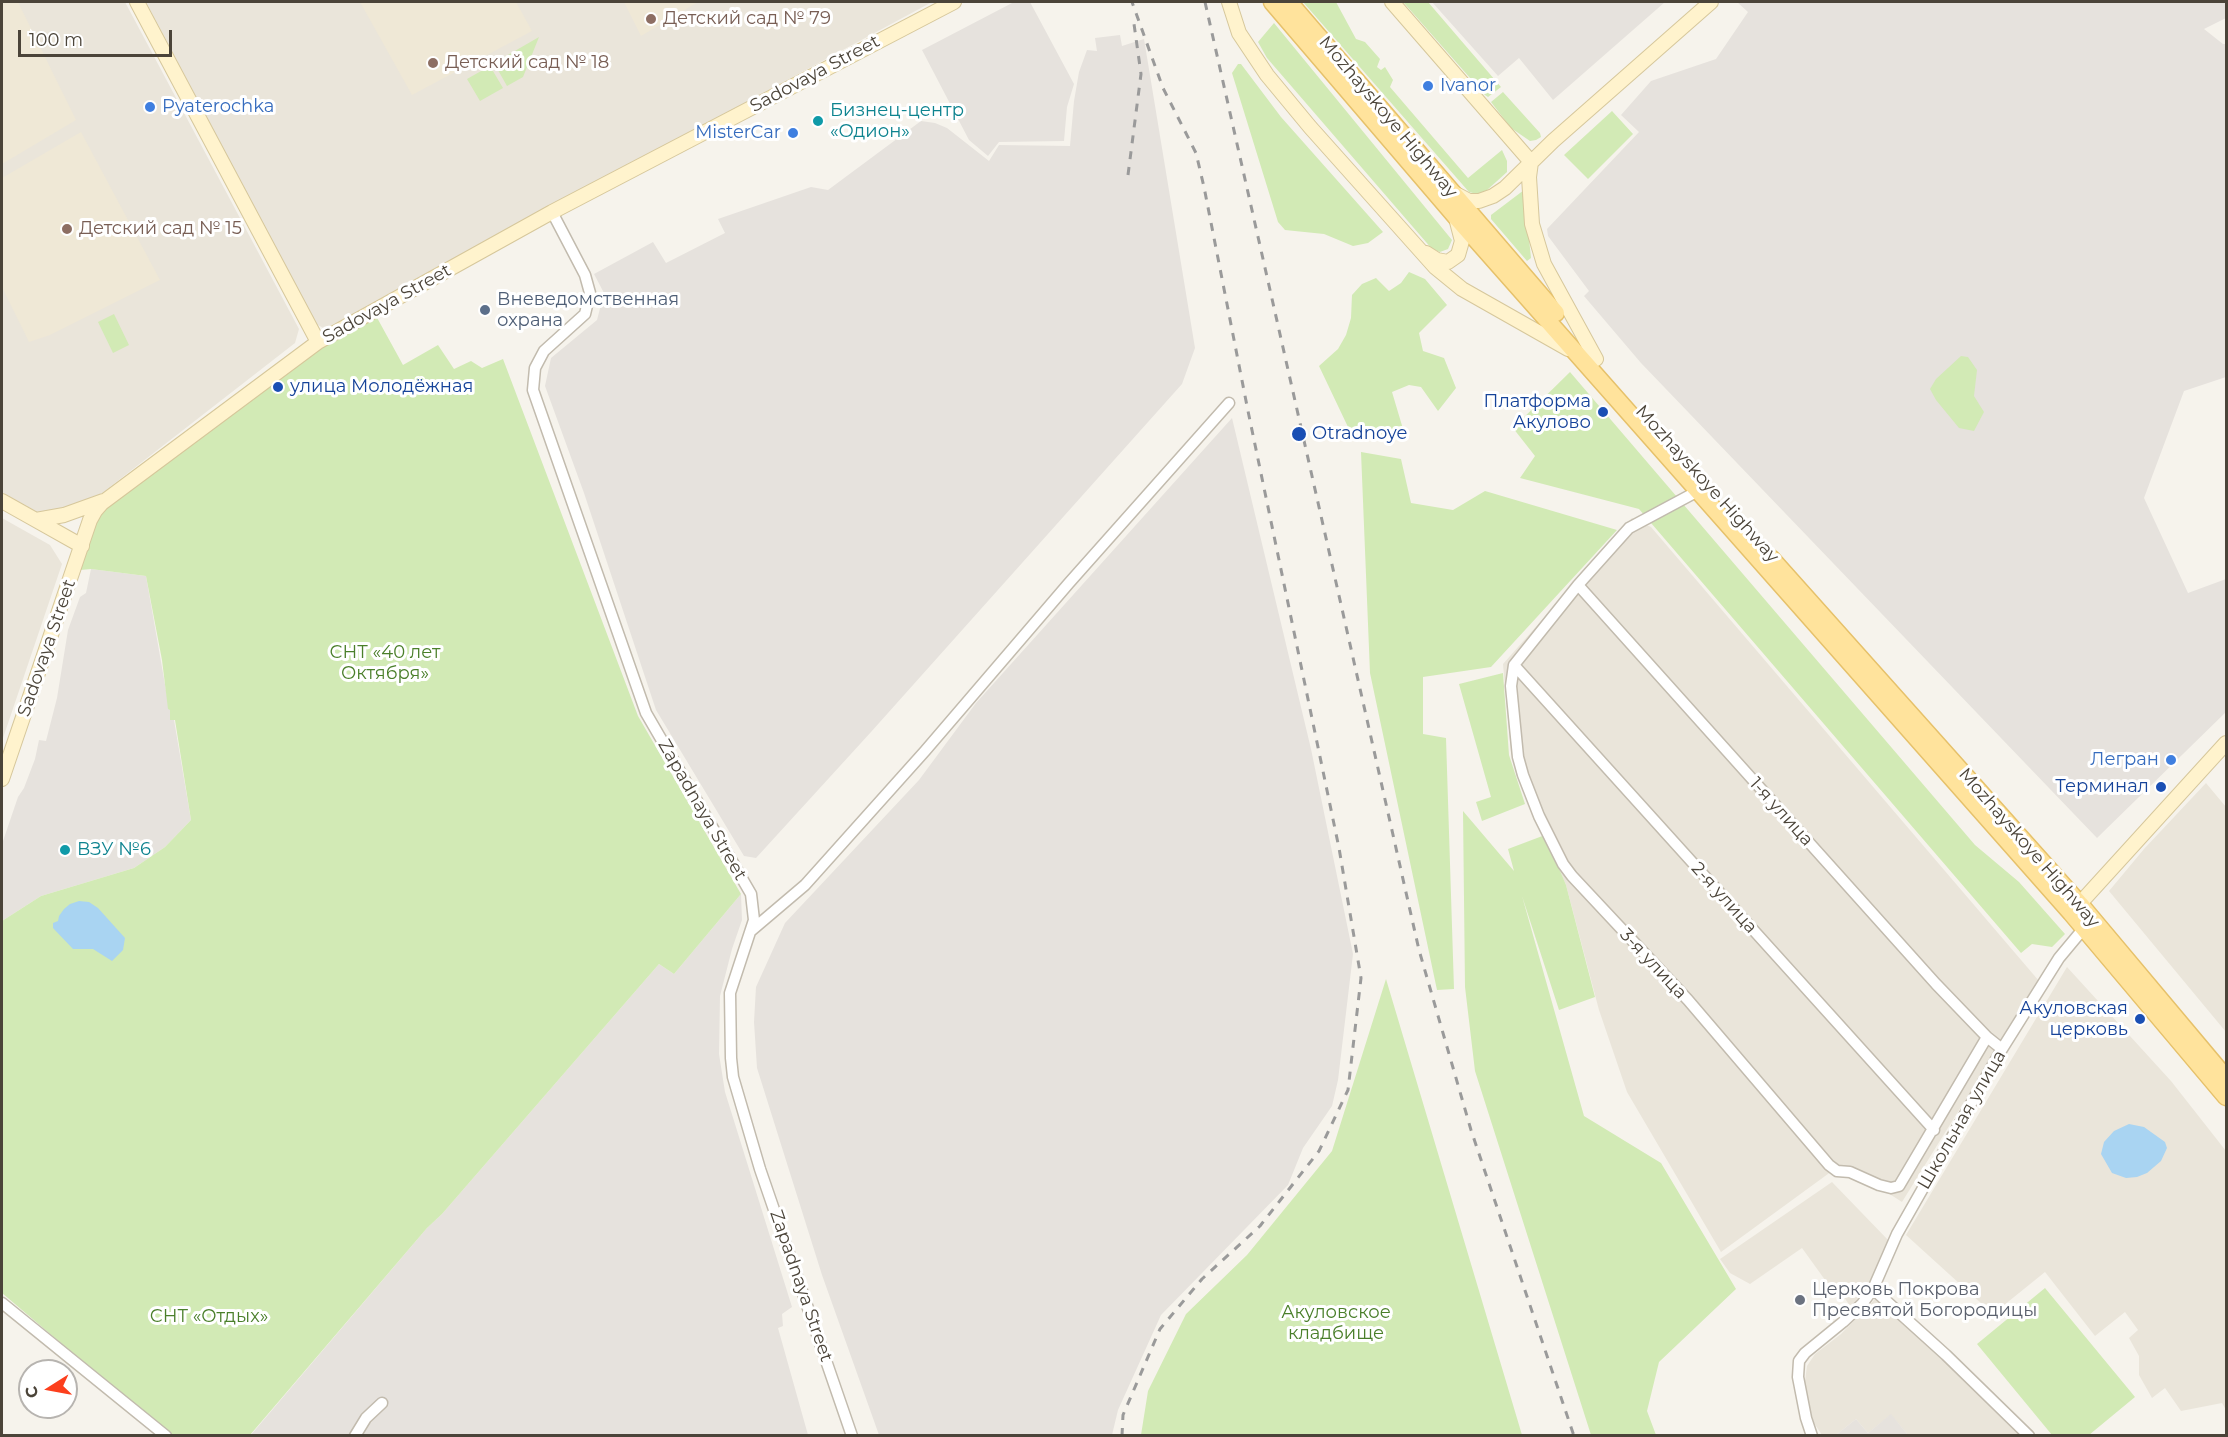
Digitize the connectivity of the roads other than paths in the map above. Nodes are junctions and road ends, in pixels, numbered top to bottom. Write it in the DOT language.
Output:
graph roads {
  1 [pos="137,2"];
  2 [pos="954,2"];
  3 [pos="1229,2"];
  4 [pos="1272,2"];
  5 [pos="1289,2"];
  6 [pos="1392,2"];
  7 [pos="1711,2"];
  8 [pos="1531,162"];
  9 [pos="1450,190"];
  10 [pos="552,212"];
  11 [pos="1456,217"];
  12 [pos="1416,247"];
  13 [pos="318,342"];
  14 [pos="1578,355"];
  15 [pos="1596,359"];
  16 [pos="1229,404"];
  17 [pos="1698,491"];
  18 [pos="109,498"];
  19 [pos="2,501"];
  20 [pos="36,520"];
  21 [pos="82,546"];
  22 [pos="1578,585"];
  23 [pos="1514,665"];
  24 [pos="2226,743"];
  25 [pos="2,779"];
  26 [pos="2076,909"];
  27 [pos="752,930"];
  28 [pos="2088,933"];
  29 [pos="1987,1037"];
  30 [pos="2002,1049"];
  31 [pos="2226,1078"];
  32 [pos="2226,1097"];
  33 [pos="1934,1130"];
  34 [pos="1873,1289"];
  35 [pos="2,1303"];
  36 [pos="382,1403"];
  37 [pos="166,1436"];
  38 [pos="355,1436"];
  39 [pos="852,1436"];
  40 [pos="1812,1436"];
  41 [pos="2029,1436"];
  1 -- 13 [label="street"];
  2 -- 10 [label="street, Sadovaya Street"];
  3 -- 12 [label="street"];
  4 -- 11 [label="main road, Mozhayskoye Highway"];
  5 -- 9 [label="main road, Mozhayskoye Highway"];
  6 -- 8 [label="street"];
  7 -- 8 [label="street"];
  8 -- 9 [label="street"];
  8 -- 15 [label="street"];
  9 -- 15 [label="main road, Mozhayskoye Highway"];
  10 -- 13 [label="street, Sadovaya Street"];
  10 -- 27 [label="street, Zapadnaya Street"];
  11 -- 12 [label="street"];
  11 -- 14 [label="main road, Mozhayskoye Highway"];
  12 -- 14 [label="street"];
  13 -- 18 [label="street, Sadovaya Street"];
  14 -- 17 [label="main road, Mozhayskoye Highway"];
  15 -- 26 [label="main road, Mozhayskoye Highway"];
  16 -- 27 [label="street"];
  17 -- 22 [label="street"];
  17 -- 26 [label="main road, Mozhayskoye Highway"];
  18 -- 20 [label="street"];
  18 -- 21 [label="street, Sadovaya Street"];
  19 -- 20 [label="street"];
  20 -- 21 [label="street"];
  21 -- 25 [label="street, Sadovaya Street"];
  22 -- 23 [label="street"];
  22 -- 29 [label="street, 1-я улица"];
  23 -- 33 [label="street, 2-я улица"];
  23 -- 33 [label="street, 3-я улица"];
  24 -- 26 [label="street"];
  26 -- 28 [label="main road, Mozhayskoye Highway"];
  26 -- 31 [label="main road, Mozhayskoye Highway"];
  27 -- 39 [label="street, Zapadnaya Street"];
  28 -- 30 [label="street, Школьная улица"];
  28 -- 32 [label="main road, Mozhayskoye Highway"];
  29 -- 30 [label="street, 1-я улица"];
  29 -- 33 [label="street"];
  30 -- 34 [label="street, Школьная улица"];
  34 -- 40 [label="street, Школьная улица"];
  34 -- 41 [label="street"];
  35 -- 37 [label="street"];
  36 -- 38 [label="street"];
}
